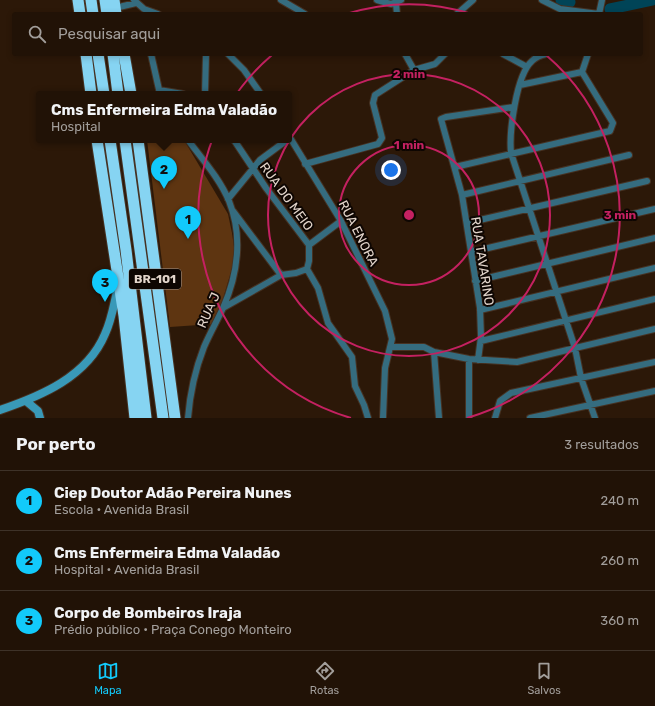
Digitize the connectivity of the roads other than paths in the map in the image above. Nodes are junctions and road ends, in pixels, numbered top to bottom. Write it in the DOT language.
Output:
graph roads {
  1 [pos="78,0"];
  2 [pos="91,0"];
  3 [pos="105,0"];
  4 [pos="281,0"];
  5 [pos="377,0"];
  6 [pos="473,0"];
  7 [pos="542,0"];
  8 [pos="602,0"];
  9 [pos="399,2"];
  10 [pos="136,3"];
  11 [pos="113,9"];
  12 [pos="80,12"];
  13 [pos="93,12"];
  14 [pos="154,12"];
  15 [pos="302,12"];
  16 [pos="397,12"];
  17 [pos="459,12"];
  18 [pos="583,12"];
  19 [pos="599,12"];
  20 [pos="86,56"];
  21 [pos="98,56"];
  22 [pos="113,56"];
  23 [pos="124,56"];
  24 [pos="150,56"];
  25 [pos="206,56"];
  26 [pos="230,56"];
  27 [pos="406,56"];
  28 [pos="443,56"];
  29 [pos="507,56"];
  30 [pos="541,56"];
  31 [pos="587,56"];
  32 [pos="527,67"];
  33 [pos="414,70"];
  34 [pos="582,72"];
  35 [pos="520,85"];
  36 [pos="91,91"];
  37 [pos="104,91"];
  38 [pos="118,91"];
  39 [pos="130,91"];
  40 [pos="159,91"];
  41 [pos="205,91"];
  42 [pos="259,91"];
  43 [pos="514,107"];
  44 [pos="110,143"];
  45 [pos="125,143"];
  46 [pos="138,143"];
  47 [pos="190,143"];
  48 [pos="236,143"];
  49 [pos="283,143"];
  50 [pos="292,143"];
  51 [pos="98,145"];
  52 [pos="512,153"];
  53 [pos="629,156"];
  54 [pos="305,164"];
  55 [pos="455,167"];
  56 [pos="253,168"];
  57 [pos="520,180"];
  58 [pos="647,181"];
  59 [pos="462,195"];
  60 [pos="228,199"];
  61 [pos="530,209"];
  62 [pos="655,209"];
  63 [pos="232,210"];
  64 [pos="341,221"];
  65 [pos="467,223"];
  66 [pos="538,235"];
  67 [pos="655,238"];
  68 [pos="310,245"];
  69 [pos="470,252"];
  70 [pos="548,264"];
  71 [pos="655,268"];
  72 [pos="307,269"];
  73 [pos="281,275"];
  74 [pos="476,281"];
  75 [pos="118,284"];
  76 [pos="556,292"];
  77 [pos="655,299"];
  78 [pos="133,308"];
  79 [pos="223,308"];
  80 [pos="480,310"];
  81 [pos="565,320"];
  82 [pos="655,329"];
  83 [pos="481,341"];
  84 [pos="391,347"];
  85 [pos="575,348"];
  86 [pos="434,352"];
  87 [pos="469,359"];
  88 [pos="478,360"];
  89 [pos="655,362"];
  90 [pos="582,378"];
  91 [pos="655,391"];
  92 [pos="26,402"];
  93 [pos="591,405"];
  94 [pos="0,410"];
  95 [pos="563,411"];
  96 [pos="40,418"];
  97 [pos="135,418"];
  98 [pos="146,418"];
  99 [pos="164,418"];
  100 [pos="175,418"];
  101 [pos="188,418"];
  102 [pos="368,418"];
  103 [pos="383,418"];
  104 [pos="439,418"];
  105 [pos="469,418"];
  106 [pos="495,418"];
  107 [pos="530,418"];
  108 [pos="564,418"];
  109 [pos="595,418"];
  1 -- 12 [label="highway"];
  2 -- 13 [label="highway"];
  3 -- 11 [label="highway"];
  4 -- 15 [label="street"];
  5 -- 9 [label="street"];
  6 -- 17 [label="street"];
  7 -- 18 [label="street"];
  8 -- 19 [label="street"];
  9 -- 16 [label="street"];
  10 -- 11 [label="street"];
  10 -- 14 [label="street"];
  20 -- 36 [label="highway"];
  21 -- 37 [label="highway"];
  22 -- 38 [label="highway"];
  23 -- 39 [label="highway"];
  24 -- 40 [label="street"];
  25 -- 41 [label="street"];
  26 -- 42 [label="street"];
  27 -- 33 [label="street"];
  28 -- 33 [label="street"];
  29 -- 32 [label="street"];
  30 -- 32 [label="street"];
  31 -- 34 [label="street"];
  32 -- 35 [label="street"];
  33 -- 54 [label="street"];
  34 -- 35 [label="street"];
  34 -- 52 [label="street"];
  35 -- 43 [label="street"];
  43 -- 52 [label="street"];
  43 -- 55 [label="street, RUA TAVARINO"];
  44 -- 78 [label="highway, BR-101"];
  45 -- 99 [label="highway, BR-101"];
  46 -- 100 [label="highway, BR-101"];
  47 -- 60 [label="street, RUA J"];
  48 -- 56 [label="street, RUA DO MEIO"];
  49 -- 56 [label="street"];
  50 -- 54 [label="street, RUA ENORA"];
  51 -- 75 [label="highway, BR-101"];
  51 -- 78 [label="highway"];
  52 -- 55 [label="street"];
  52 -- 57 [label="street"];
  53 -- 57 [label="street"];
  54 -- 64 [label="street, RUA ENORA"];
  55 -- 59 [label="street, RUA TAVARINO"];
  56 -- 60 [label="street"];
  56 -- 68 [label="street, RUA DO MEIO"];
  57 -- 59 [label="street"];
  57 -- 61 [label="street"];
  58 -- 61 [label="street"];
  59 -- 65 [label="street, RUA TAVARINO"];
  60 -- 63 [label="street, RUA J"];
  61 -- 65 [label="street"];
  61 -- 66 [label="street"];
  62 -- 66 [label="street"];
  63 -- 73 [label="street, RUA J"];
  63 -- 79 [label="street, RUA J"];
  64 -- 68 [label="street"];
  64 -- 84 [label="street, RUA ENORA"];
  65 -- 69 [label="street, RUA TAVARINO"];
  66 -- 69 [label="street"];
  66 -- 70 [label="street"];
  67 -- 70 [label="street"];
  68 -- 72 [label="street"];
  69 -- 74 [label="street, RUA TAVARINO"];
  70 -- 74 [label="street"];
  70 -- 76 [label="street"];
  71 -- 76 [label="street"];
  72 -- 73 [label="street"];
  72 -- 102 [label="street"];
  73 -- 79 [label="street"];
  74 -- 80 [label="street, RUA TAVARINO"];
  75 -- 92 [label="street"];
  75 -- 97 [label="highway, BR-101"];
  76 -- 80 [label="street"];
  76 -- 81 [label="street"];
  77 -- 81 [label="street"];
  78 -- 98 [label="highway, BR-101"];
  79 -- 101 [label="street, RUA J"];
  80 -- 83 [label="street, RUA TAVARINO"];
  81 -- 83 [label="street"];
  81 -- 85 [label="street"];
  82 -- 85 [label="street"];
  83 -- 88 [label="street, RUA TAVARINO"];
  84 -- 86 [label="street"];
  84 -- 103 [label="street, RUA ENORA"];
  85 -- 88 [label="street"];
  85 -- 90 [label="street"];
  86 -- 87 [label="street"];
  86 -- 104 [label="street"];
  87 -- 88 [label="street"];
  87 -- 105 [label="street"];
  89 -- 90 [label="street"];
  90 -- 93 [label="street"];
  90 -- 106 [label="street"];
  91 -- 93 [label="street"];
  92 -- 94 [label="street"];
  92 -- 96 [label="street"];
  93 -- 95 [label="street"];
  93 -- 109 [label="street"];
  95 -- 107 [label="street"];
  95 -- 108 [label="street"];
}
